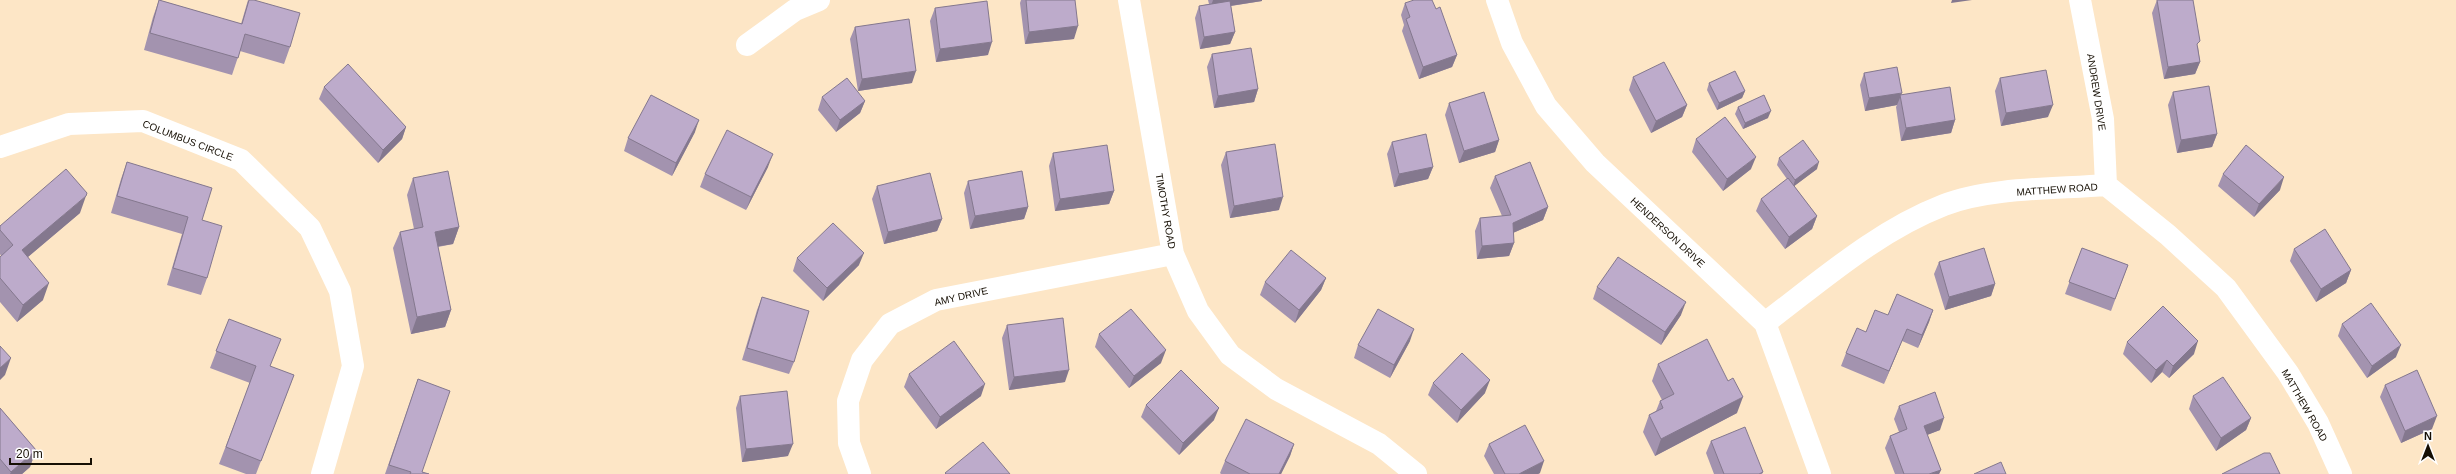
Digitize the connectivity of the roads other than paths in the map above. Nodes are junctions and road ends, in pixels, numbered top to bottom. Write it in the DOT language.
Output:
graph roads {
  1 [pos="819,0"];
  2 [pos="1129,0"];
  3 [pos="1497,0"];
  4 [pos="2080,0"];
  5 [pos="747,45"];
  6 [pos="0,147"];
  7 [pos="2106,185"];
  8 [pos="1173,254"];
  9 [pos="1765,323"];
  10 [pos="322,474"];
  11 [pos="860,474"];
  12 [pos="1416,474"];
  13 [pos="1820,474"];
  14 [pos="2341,474"];
  1 -- 5 [label="street"];
  2 -- 8 [label="street, TIMOTHY ROAD"];
  3 -- 9 [label="street, HENDERSON DRIVE"];
  4 -- 7 [label="street, ANDREW DRIVE"];
  6 -- 10 [label="street, COLUMBUS CIRCLE"];
  7 -- 9 [label="street, MATTHEW ROAD"];
  7 -- 14 [label="street, MATTHEW ROAD"];
  8 -- 11 [label="street, AMY DRIVE"];
  8 -- 12 [label="street, TIMOTHY ROAD"];
  9 -- 13 [label="street, HENDERSON DRIVE"];
}
